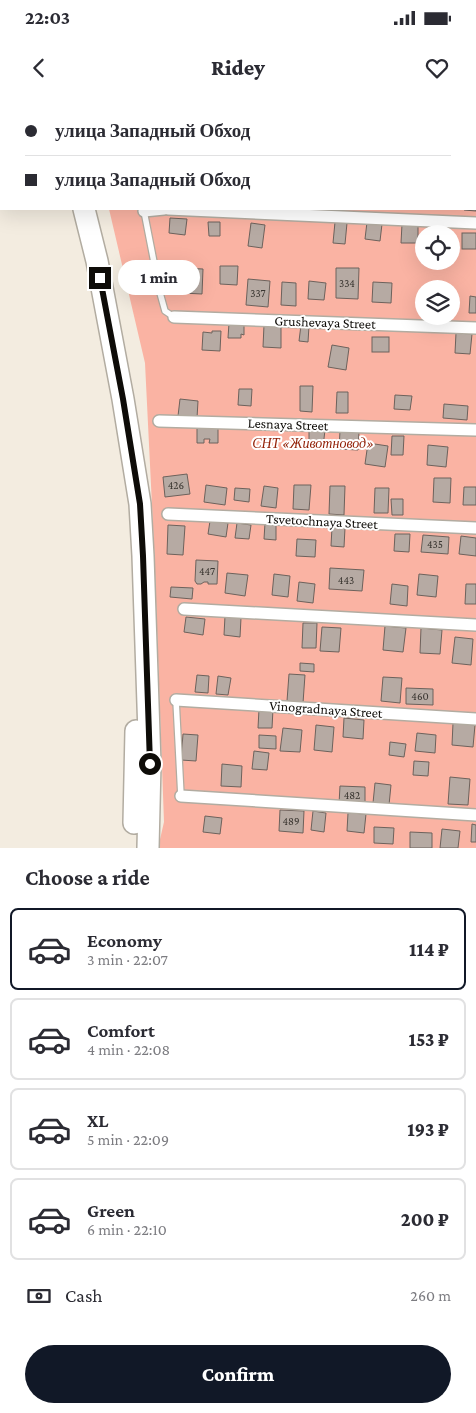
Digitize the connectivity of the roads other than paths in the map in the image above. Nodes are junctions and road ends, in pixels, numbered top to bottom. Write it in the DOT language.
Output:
graph roads {
  1 [pos="75,210"];
  2 [pos="84,210"];
  3 [pos="144,210"];
  4 [pos="190,210"];
  5 [pos="476,223"];
  6 [pos="174,317"];
  7 [pos="476,328"];
  8 [pos="159,421"];
  9 [pos="476,430"];
  10 [pos="168,514"];
  11 [pos="476,528"];
  12 [pos="184,609"];
  13 [pos="476,624"];
  14 [pos="176,700"];
  15 [pos="476,718"];
  16 [pos="181,796"];
  17 [pos="476,815"];
  18 [pos="134,848"];
  19 [pos="148,848"];
  1 -- 18 [label="highway"];
  2 -- 19 [label="highway"];
  3 -- 6 [label="lane"];
  4 -- 5 [label="street"];
  6 -- 7 [label="street, Grushevaya Street"];
  8 -- 9 [label="street, Lesnaya Street"];
  10 -- 11 [label="street, Tsvetochnaya Street"];
  12 -- 13 [label="street"];
  14 -- 15 [label="street, Vinogradnaya Street"];
  14 -- 16 [label="lane"];
  16 -- 17 [label="street"];
}
